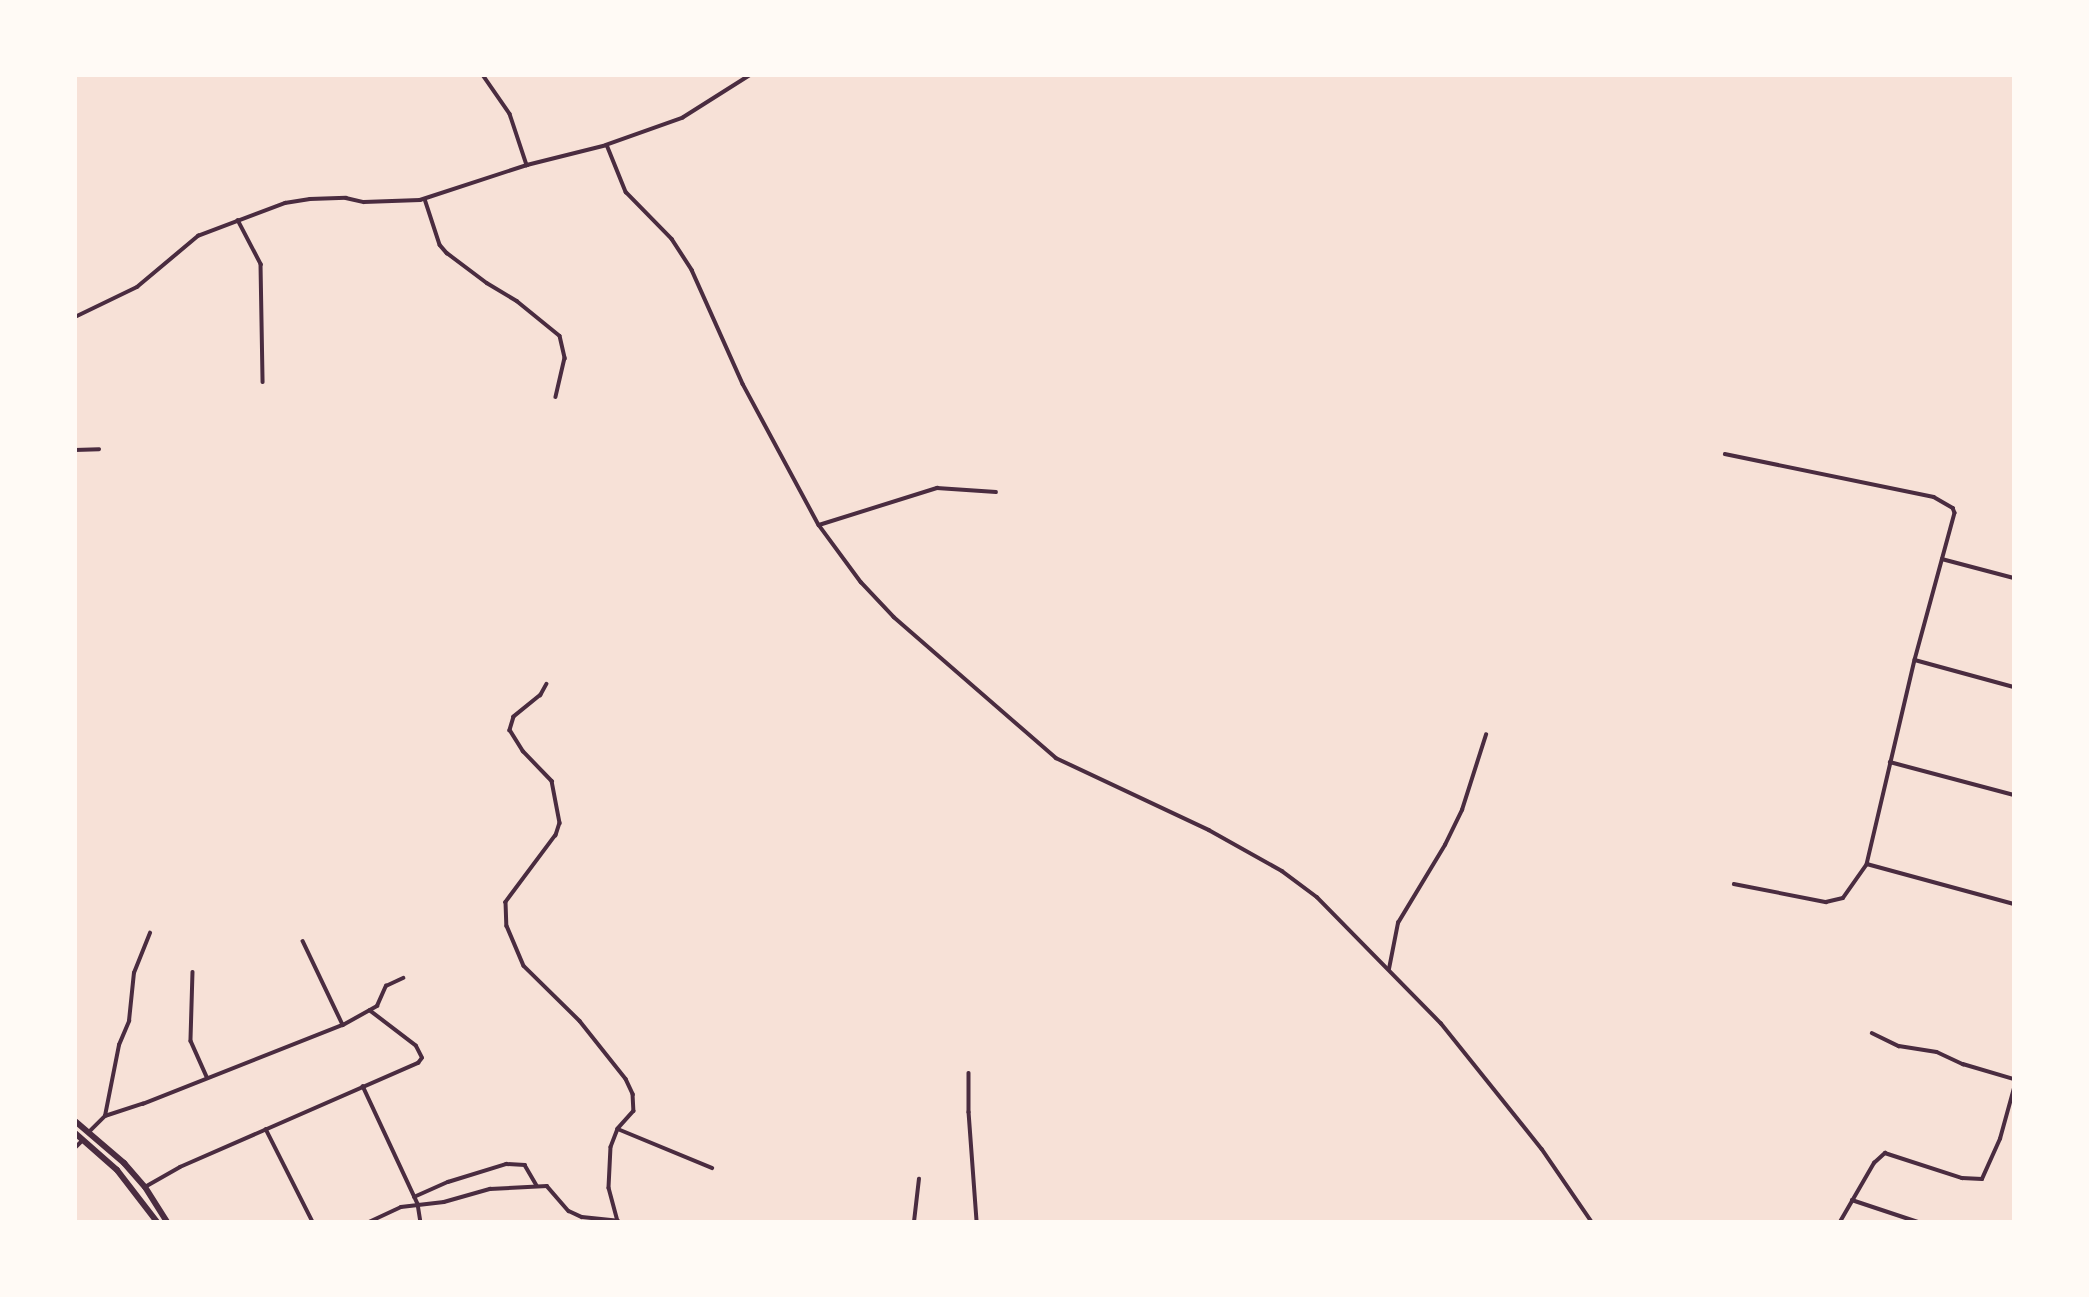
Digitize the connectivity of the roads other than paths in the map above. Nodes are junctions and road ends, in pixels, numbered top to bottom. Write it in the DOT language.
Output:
graph roads {
  1 [pos="483,75"];
  2 [pos="751,75"];
  3 [pos="607,145"];
  4 [pos="527,164"];
  5 [pos="425,198"];
  6 [pos="238,220"];
  7 [pos="75,317"];
  8 [pos="263,382"];
  9 [pos="556,397"];
  10 [pos="99,449"];
  11 [pos="75,450"];
  12 [pos="1725,454"];
  13 [pos="996,492"];
  14 [pos="818,525"];
  15 [pos="1942,559"];
  16 [pos="2014,578"];
  17 [pos="1915,660"];
  18 [pos="547,684"];
  19 [pos="2014,687"];
  20 [pos="1486,735"];
  21 [pos="1890,762"];
  22 [pos="2014,795"];
  23 [pos="1867,864"];
  24 [pos="1734,884"];
  25 [pos="2014,904"];
  26 [pos="150,933"];
  27 [pos="303,940"];
  28 [pos="1389,969"];
  29 [pos="193,972"];
  30 [pos="403,978"];
  31 [pos="370,1011"];
  32 [pos="343,1025"];
  33 [pos="1872,1033"];
  34 [pos="969,1073"];
  35 [pos="207,1077"];
  36 [pos="2014,1079"];
  37 [pos="363,1085"];
  38 [pos="2014,1088"];
  39 [pos="105,1116"];
  40 [pos="75,1121"];
  41 [pos="265,1129"];
  42 [pos="618,1129"];
  43 [pos="89,1132"];
  44 [pos="75,1133"];
  45 [pos="83,1139"];
  46 [pos="75,1148"];
  47 [pos="712,1168"];
  48 [pos="919,1180"];
  49 [pos="537,1186"];
  50 [pos="145,1187"];
  51 [pos="414,1197"];
  52 [pos="1853,1199"];
  53 [pos="418,1204"];
  54 [pos="618,1221"];
  55 [pos="157,1222"];
  56 [pos="167,1222"];
  57 [pos="313,1222"];
  58 [pos="369,1222"];
  59 [pos="421,1222"];
  60 [pos="914,1222"];
  61 [pos="977,1222"];
  62 [pos="1592,1222"];
  63 [pos="1840,1222"];
  64 [pos="1918,1222"];
  1 -- 4 [label="street"];
  2 -- 3 [label="street"];
  3 -- 4 [label="street"];
  3 -- 14 [label="street"];
  4 -- 5 [label="street"];
  5 -- 6 [label="street"];
  5 -- 9 [label="street"];
  6 -- 7 [label="street"];
  6 -- 8 [label="street"];
  10 -- 11 [label="street"];
  12 -- 15 [label="street"];
  13 -- 14 [label="street"];
  14 -- 28 [label="street"];
  15 -- 16 [label="street"];
  15 -- 17 [label="street"];
  17 -- 19 [label="street"];
  17 -- 21 [label="street"];
  18 -- 42 [label="street"];
  20 -- 28 [label="street"];
  21 -- 22 [label="street"];
  21 -- 23 [label="street"];
  23 -- 24 [label="street"];
  23 -- 25 [label="street"];
  26 -- 39 [label="street"];
  27 -- 32 [label="street"];
  28 -- 62 [label="street"];
  29 -- 35 [label="street"];
  30 -- 31 [label="street"];
  31 -- 32 [label="street"];
  31 -- 37 [label="street"];
  32 -- 35 [label="street"];
  33 -- 36 [label="street"];
  34 -- 61 [label="street"];
  35 -- 39 [label="street"];
  37 -- 41 [label="street"];
  37 -- 51 [label="street"];
  38 -- 52 [label="street"];
  39 -- 43 [label="street"];
  40 -- 43 [label="main road"];
  41 -- 50 [label="street"];
  41 -- 57 [label="street"];
  42 -- 47 [label="street"];
  42 -- 54 [label="street"];
  43 -- 50 [label="main road"];
  44 -- 45 [label="main road"];
  45 -- 46 [label="street"];
  45 -- 55 [label="main road"];
  48 -- 60 [label="street"];
  49 -- 51 [label="street"];
  49 -- 53 [label="street"];
  49 -- 54 [label="street"];
  50 -- 56 [label="main road"];
  51 -- 53 [label="street"];
  52 -- 63 [label="street"];
  52 -- 64 [label="street"];
  53 -- 58 [label="street"];
  53 -- 59 [label="street"];
}
